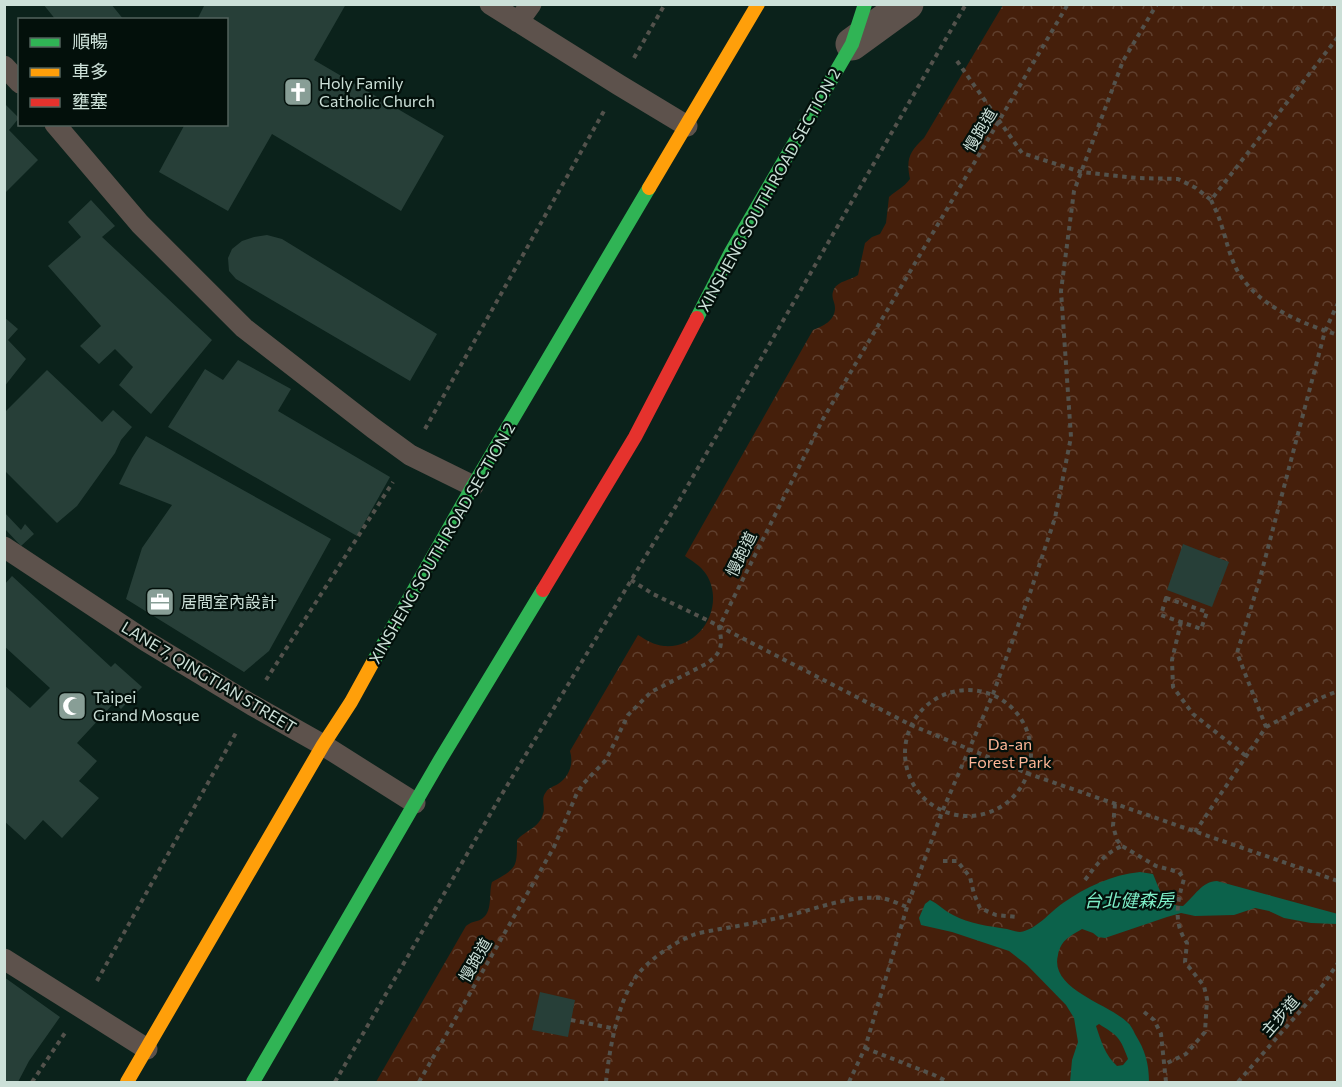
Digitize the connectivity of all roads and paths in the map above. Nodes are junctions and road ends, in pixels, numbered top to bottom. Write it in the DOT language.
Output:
graph roads {
  1 [pos="490,4"];
  2 [pos="531,4"];
  3 [pos="665,4"];
  4 [pos="758,4"];
  5 [pos="865,4"];
  6 [pos="907,4"];
  7 [pos="966,4"];
  8 [pos="1068,4"];
  9 [pos="1157,4"];
  10 [pos="518,22"];
  11 [pos="1338,37"];
  12 [pos="852,44"];
  13 [pos="957,60"];
  14 [pos="4,66"];
  15 [pos="18,81"];
  16 [pos="619,85"];
  17 [pos="999,121"];
  18 [pos="57,126"];
  19 [pos="687,126"];
  20 [pos="1081,172"];
  21 [pos="1210,200"];
  22 [pos="1338,303"];
  23 [pos="1325,331"];
  24 [pos="1338,335"];
  25 [pos="410,455"];
  26 [pos="473,486"];
  27 [pos="4,547"];
  28 [pos="631,580"];
  29 [pos="1181,622"];
  30 [pos="719,627"];
  31 [pos="1338,692"];
  32 [pos="993,694"];
  33 [pos="252,705"];
  34 [pos="910,726"];
  35 [pos="1266,727"];
  36 [pos="323,745"];
  37 [pos="969,750"];
  38 [pos="1246,756"];
  39 [pos="1029,774"];
  40 [pos="415,803"];
  41 [pos="1114,804"];
  42 [pos="942,812"];
  43 [pos="1195,832"];
  44 [pos="1122,846"];
  45 [pos="943,861"];
  46 [pos="1085,880"];
  47 [pos="1338,881"];
  48 [pos="907,907"];
  49 [pos="1017,917"];
  50 [pos="4,959"];
  51 [pos="1338,963"];
  52 [pos="81,1008"];
  53 [pos="1144,1012"];
  54 [pos="571,1020"];
  55 [pos="616,1029"];
  56 [pos="865,1048"];
  57 [pos="147,1049"];
  58 [pos="1165,1064"];
  59 [pos="32,1083"];
  60 [pos="127,1083"];
  61 [pos="253,1083"];
  62 [pos="335,1083"];
  63 [pos="419,1083"];
  64 [pos="606,1083"];
  65 [pos="849,1083"];
  66 [pos="948,1083"];
  67 [pos="1166,1083"];
  68 [pos="1238,1083"];
  1 -- 10 [label="lane"];
  2 -- 10 [label="lane"];
  3 -- 16 [label="path"];
  4 -- 19 [label="main road, XINSHENG SOUTH ROAD SECTION 2"];
  5 -- 12 [label="main road, XINSHENG SOUTH ROAD SECTION 2"];
  6 -- 12 [label="street, XINSHENG SOUTH ROAD SECTION 2"];
  7 -- 28 [label="path"];
  8 -- 17 [label="path, 慢跑道"];
  9 -- 20 [label="path"];
  10 -- 16 [label="lane"];
  11 -- 21 [label="path"];
  12 -- 40 [label="main road, XINSHENG SOUTH ROAD SECTION 2"];
  13 -- 17 [label="path"];
  14 -- 15 [label="lane"];
  16 -- 19 [label="lane"];
  16 -- 25 [label="path"];
  17 -- 20 [label="path"];
  17 -- 30 [label="path, 慢跑道"];
  18 -- 25 [label="lane"];
  19 -- 26 [label="main road, XINSHENG SOUTH ROAD SECTION 2"];
  20 -- 21 [label="path"];
  20 -- 32 [label="path"];
  21 -- 23 [label="path"];
  22 -- 23 [label="path"];
  23 -- 24 [label="path"];
  23 -- 35 [label="path"];
  25 -- 26 [label="lane"];
  25 -- 33 [label="path"];
  26 -- 36 [label="main road, XINSHENG SOUTH ROAD SECTION 2"];
  27 -- 33 [label="lane, LANE 7, QINGTIAN STREET"];
  28 -- 30 [label="path"];
  28 -- 62 [label="path"];
  29 -- 29 [label="path"];
  29 -- 38 [label="path"];
  30 -- 34 [label="path"];
  30 -- 63 [label="path, 慢跑道"];
  31 -- 35 [label="path"];
  32 -- 34 [label="path"];
  32 -- 37 [label="path"];
  32 -- 39 [label="path"];
  33 -- 36 [label="lane, LANE 7, QINGTIAN STREET"];
  33 -- 52 [label="path"];
  34 -- 37 [label="path"];
  34 -- 42 [label="path"];
  35 -- 38 [label="path"];
  36 -- 40 [label="lane, LANE 7, QINGTIAN STREET"];
  36 -- 57 [label="main road, XINSHENG SOUTH ROAD SECTION 2"];
  37 -- 39 [label="path"];
  37 -- 42 [label="path"];
  38 -- 43 [label="path"];
  39 -- 41 [label="path"];
  39 -- 42 [label="path"];
  40 -- 61 [label="main road, XINSHENG SOUTH ROAD SECTION 2"];
  41 -- 43 [label="path"];
  41 -- 44 [label="path"];
  42 -- 48 [label="path"];
  43 -- 47 [label="path"];
  44 -- 46 [label="path"];
  44 -- 58 [label="path"];
  45 -- 49 [label="path"];
  48 -- 55 [label="path"];
  48 -- 56 [label="path"];
  50 -- 52 [label="lane"];
  51 -- 68 [label="path, 主步道"];
  52 -- 57 [label="lane"];
  52 -- 59 [label="path"];
  53 -- 58 [label="path"];
  54 -- 55 [label="path"];
  55 -- 64 [label="path"];
  56 -- 65 [label="path"];
  56 -- 66 [label="path"];
  57 -- 60 [label="main road, XINSHENG SOUTH ROAD SECTION 2"];
  58 -- 67 [label="path"];
}
